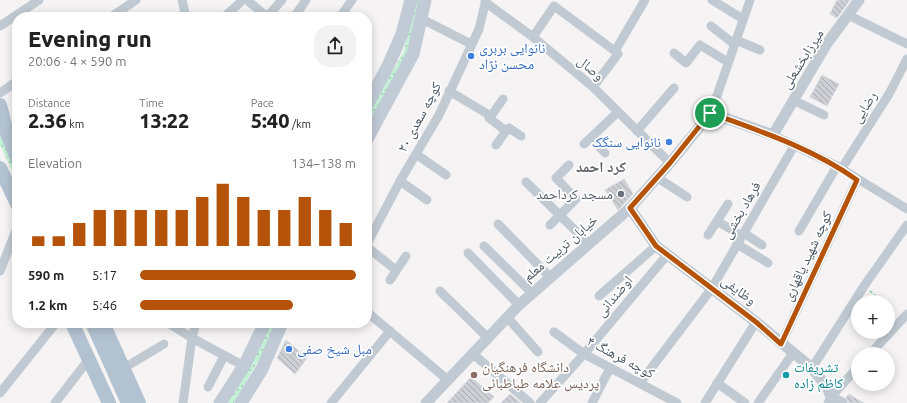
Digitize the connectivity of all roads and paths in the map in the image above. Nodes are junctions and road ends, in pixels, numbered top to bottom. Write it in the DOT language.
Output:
graph roads {
  1 [pos="39,0"];
  2 [pos="136,0"];
  3 [pos="182,0"];
  4 [pos="243,0"];
  5 [pos="247,0"];
  6 [pos="282,0"];
  7 [pos="306,0"];
  8 [pos="352,0"];
  9 [pos="411,0"];
  10 [pos="425,0"];
  11 [pos="645,0"];
  12 [pos="712,0"];
  13 [pos="750,0"];
  14 [pos="859,0"];
  15 [pos="485,1"];
  16 [pos="21,12"];
  17 [pos="119,12"];
  18 [pos="184,12"];
  19 [pos="230,12"];
  20 [pos="261,12"];
  21 [pos="271,12"];
  22 [pos="298,12"];
  23 [pos="344,12"];
  24 [pos="848,15"];
  25 [pos="12,18"];
  26 [pos="422,19"];
  27 [pos="743,19"];
  28 [pos="0,26"];
  29 [pos="711,26"];
  30 [pos="533,37"];
  31 [pos="735,42"];
  32 [pos="471,44"];
  33 [pos="907,44"];
  34 [pos="760,50"];
  35 [pos="615,52"];
  36 [pos="674,53"];
  37 [pos="907,59"];
  38 [pos="728,62"];
  39 [pos="12,85"];
  40 [pos="593,88"];
  41 [pos="674,88"];
  42 [pos="449,91"];
  43 [pos="0,93"];
  44 [pos="372,96"];
  45 [pos="503,99"];
  46 [pos="793,100"];
  47 [pos="0,105"];
  48 [pos="618,112"];
  49 [pos="710,113"];
  50 [pos="824,115"];
  51 [pos="491,116"];
  52 [pos="12,130"];
  53 [pos="372,130"];
  54 [pos="506,131"];
  55 [pos="637,131"];
  56 [pos="773,135"];
  57 [pos="521,136"];
  58 [pos="496,145"];
  59 [pos="794,146"];
  60 [pos="605,153"];
  61 [pos="416,154"];
  62 [pos="670,163"];
  63 [pos="569,165"];
  64 [pos="839,167"];
  65 [pos="1,173"];
  66 [pos="446,175"];
  67 [pos="658,178"];
  68 [pos="857,180"];
  69 [pos="400,181"];
  70 [pos="526,182"];
  71 [pos="12,194"];
  72 [pos="687,197"];
  73 [pos="427,200"];
  74 [pos="728,204"];
  75 [pos="630,208"];
  76 [pos="907,209"];
  77 [pos="560,216"];
  78 [pos="717,221"];
  79 [pos="498,224"];
  80 [pos="550,225"];
  81 [pos="907,225"];
  82 [pos="798,231"];
  83 [pos="372,235"];
  84 [pos="708,235"];
  85 [pos="741,238"];
  86 [pos="12,241"];
  87 [pos="588,243"];
  88 [pos="762,245"];
  89 [pos="484,246"];
  90 [pos="656,246"];
  91 [pos="372,249"];
  92 [pos="468,253"];
  93 [pos="667,255"];
  94 [pos="406,256"];
  95 [pos="768,263"];
  96 [pos="396,270"];
  97 [pos="0,272"];
  98 [pos="550,276"];
  99 [pos="390,280"];
  100 [pos="864,286"];
  101 [pos="712,288"];
  102 [pos="440,291"];
  103 [pos="532,293"];
  104 [pos="875,295"];
  105 [pos="599,296"];
  106 [pos="519,305"];
  107 [pos="907,314"];
  108 [pos="372,316"];
  109 [pos="507,317"];
  110 [pos="756,322"];
  111 [pos="52,328"];
  112 [pos="74,328"];
  113 [pos="84,328"];
  114 [pos="94,328"];
  115 [pos="105,328"];
  116 [pos="176,328"];
  117 [pos="195,328"];
  118 [pos="263,328"];
  119 [pos="280,328"];
  120 [pos="390,331"];
  121 [pos="554,332"];
  122 [pos="487,337"];
  123 [pos="192,338"];
  124 [pos="164,344"];
  125 [pos="781,344"];
  126 [pos="876,347"];
  127 [pos="538,352"];
  128 [pos="472,353"];
  129 [pos="793,353"];
  130 [pos="584,354"];
  131 [pos="224,356"];
  132 [pos="89,359"];
  133 [pos="244,366"];
  134 [pos="124,368"];
  135 [pos="610,368"];
  136 [pos="812,368"];
  137 [pos="851,375"];
  138 [pos="448,380"];
  139 [pos="640,383"];
  140 [pos="717,383"];
  141 [pos="208,387"];
  142 [pos="0,393"];
  143 [pos="829,400"];
  144 [pos="55,403"];
  145 [pos="109,403"];
  146 [pos="118,403"];
  147 [pos="128,403"];
  148 [pos="139,403"];
  149 [pos="183,403"];
  150 [pos="220,403"];
  151 [pos="241,403"];
  152 [pos="331,403"];
  153 [pos="426,403"];
  154 [pos="530,403"];
  155 [pos="540,403"];
  156 [pos="592,403"];
  157 [pos="677,403"];
  158 [pos="705,403"];
  159 [pos="745,403"];
  160 [pos="758,403"];
  161 [pos="842,403"];
  1 -- 16 [label="street"];
  2 -- 17 [label="street"];
  3 -- 18 [label="street"];
  4 -- 19 [label="street"];
  5 -- 20 [label="street"];
  6 -- 21 [label="street"];
  7 -- 22 [label="street"];
  8 -- 23 [label="street"];
  9 -- 44 [label="main road"];
  10 -- 26 [label="main road"];
  11 -- 35 [label="street"];
  12 -- 27 [label="street"];
  13 -- 27 [label="street"];
  14 -- 24 [label="street, میرزابخشعلی"];
  15 -- 30 [label="street, وصال"];
  15 -- 32 [label="street, کوچه سعدی ۲۰"];
  24 -- 33 [label="street"];
  24 -- 46 [label="street, میرزابخشعلی"];
  25 -- 28 [label="street"];
  26 -- 32 [label="street"];
  26 -- 53 [label="main road"];
  27 -- 31 [label="street"];
  29 -- 31 [label="street"];
  30 -- 35 [label="street"];
  30 -- 40 [label="street, وصال"];
  31 -- 34 [label="street"];
  31 -- 38 [label="street"];
  32 -- 42 [label="street, کوچه سعدی ۲۰"];
  35 -- 40 [label="street"];
  36 -- 38 [label="street"];
  37 -- 64 [label="street, رضایی"];
  38 -- 49 [label="street"];
  39 -- 43 [label="street"];
  40 -- 48 [label="street, وصال"];
  41 -- 55 [label="street"];
  42 -- 51 [label="street"];
  42 -- 61 [label="street, کوچه سعدی ۲۰"];
  45 -- 51 [label="street"];
  46 -- 50 [label="street"];
  46 -- 56 [label="street, میرزابخشعلی"];
  47 -- 52 [label="main road"];
  48 -- 55 [label="street, وصال"];
  48 -- 60 [label="street"];
  49 -- 56 [label="street"];
  49 -- 62 [label="street, خیابان تربیت معلم"];
  51 -- 54 [label="street"];
  54 -- 57 [label="street"];
  54 -- 58 [label="street"];
  55 -- 62 [label="street, وصال"];
  56 -- 59 [label="street"];
  59 -- 64 [label="street"];
  59 -- 85 [label="street, فرهاد بخشی"];
  61 -- 66 [label="street"];
  61 -- 69 [label="street, کوچه سعدی ۲۰"];
  62 -- 67 [label="street, خیابان تربیت معلم"];
  63 -- 77 [label="street"];
  64 -- 68 [label="street"];
  64 -- 82 [label="street, رضایی"];
  65 -- 71 [label="main road"];
  67 -- 72 [label="street"];
  67 -- 75 [label="street, خیابان تربیت معلم"];
  68 -- 76 [label="street"];
  68 -- 125 [label="street, کوچه شهید یاقهاری"];
  69 -- 73 [label="street"];
  69 -- 83 [label="street, کوچه سعدی ۲۰"];
  70 -- 77 [label="street"];
  74 -- 78 [label="street"];
  75 -- 87 [label="street, خیابان تربیت معلم"];
  75 -- 90 [label="street, وظایفی"];
  77 -- 80 [label="street"];
  77 -- 87 [label="street"];
  78 -- 84 [label="street"];
  78 -- 85 [label="street"];
  79 -- 98 [label="street"];
  81 -- 100 [label="street"];
  85 -- 88 [label="street"];
  85 -- 95 [label="street"];
  85 -- 101 [label="street, فرهاد بخشی"];
  86 -- 97 [label="street"];
  87 -- 98 [label="street, خیابان تربیت معلم"];
  89 -- 103 [label="street"];
  90 -- 93 [label="street, وظایفی"];
  90 -- 105 [label="street"];
  91 -- 96 [label="street"];
  92 -- 106 [label="street"];
  93 -- 101 [label="street, وظایفی"];
  93 -- 130 [label="street, اوضندانی"];
  94 -- 96 [label="street"];
  96 -- 99 [label="street"];
  98 -- 103 [label="street, خیابان تربیت معلم"];
  100 -- 104 [label="path"];
  100 -- 136 [label="street"];
  101 -- 110 [label="street, وظایفی"];
  101 -- 139 [label="street, فرهاد بخشی"];
  102 -- 122 [label="street"];
  103 -- 106 [label="street, خیابان تربیت معلم"];
  106 -- 109 [label="street, خیابان تربیت معلم"];
  107 -- 126 [label="street"];
  108 -- 120 [label="street"];
  109 -- 122 [label="street, خیابان تربیت معلم"];
  109 -- 127 [label="street"];
  110 -- 125 [label="street, وظایفی"];
  110 -- 140 [label="street"];
  111 -- 142 [label="street"];
  112 -- 132 [label="main road"];
  113 -- 146 [label="main road"];
  114 -- 147 [label="main road"];
  115 -- 134 [label="main road"];
  116 -- 123 [label="street"];
  117 -- 123 [label="street"];
  118 -- 133 [label="main road"];
  119 -- 151 [label="main road"];
  120 -- 138 [label="street"];
  120 -- 152 [label="street"];
  121 -- 130 [label="street, کوچه فرهنگ ۴"];
  122 -- 128 [label="street, خیابان تربیت معلم"];
  123 -- 131 [label="street"];
  123 -- 149 [label="street"];
  124 -- 134 [label="street"];
  125 -- 129 [label="street, وظایفی"];
  128 -- 138 [label="street, خیابان تربیت معلم"];
  128 -- 154 [label="street"];
  129 -- 136 [label="street, وظایفی"];
  129 -- 160 [label="street"];
  130 -- 135 [label="street, کوچه فرهنگ ۴"];
  130 -- 155 [label="street, اوضندانی"];
  131 -- 133 [label="street"];
  131 -- 141 [label="street"];
  132 -- 144 [label="street"];
  132 -- 145 [label="main road"];
  133 -- 150 [label="main road"];
  134 -- 148 [label="main road"];
  135 -- 139 [label="street, کوچه فرهنگ ۴"];
  135 -- 156 [label="street"];
  136 -- 143 [label="street, وظایفی"];
  137 -- 143 [label="street"];
  138 -- 153 [label="street, خیابان تربیت معلم"];
  139 -- 157 [label="street, کوچه فرهنگ ۴"];
  140 -- 158 [label="street"];
  140 -- 159 [label="street"];
  143 -- 161 [label="street"];
}
